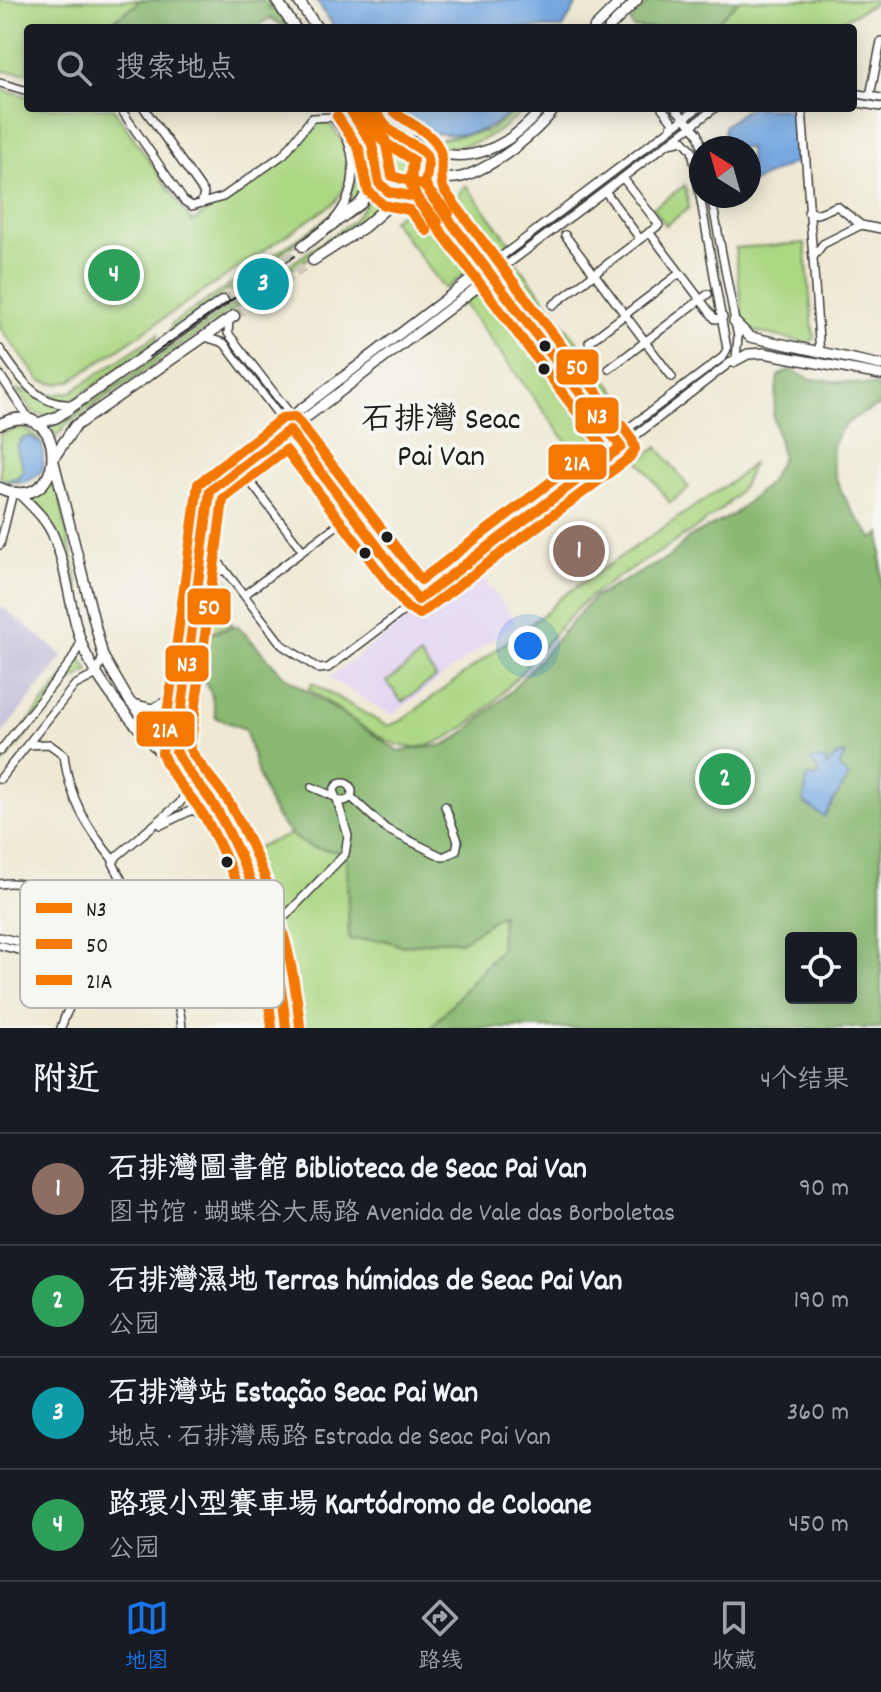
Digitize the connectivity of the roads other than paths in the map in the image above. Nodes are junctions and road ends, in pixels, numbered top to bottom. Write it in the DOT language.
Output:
graph roads {
  1 [pos="276,0"];
  2 [pos="298,0"];
  3 [pos="622,0"];
  4 [pos="637,0"];
  5 [pos="292,24"];
  6 [pos="314,24"];
  7 [pos="598,24"];
  8 [pos="613,24"];
  9 [pos="881,41"];
  10 [pos="0,83"];
  11 [pos="24,90"];
  12 [pos="857,94"];
  13 [pos="870,96"];
  14 [pos="881,98"];
  15 [pos="857,103"];
  16 [pos="881,107"];
  17 [pos="123,112"];
  18 [pos="147,112"];
  19 [pos="352,112"];
  20 [pos="375,112"];
  21 [pos="538,112"];
  22 [pos="552,112"];
  23 [pos="665,112"];
  24 [pos="678,112"];
  25 [pos="693,112"];
  26 [pos="710,112"];
  27 [pos="802,112"];
  28 [pos="707,114"];
  29 [pos="683,119"];
  30 [pos="691,127"];
  31 [pos="158,128"];
  32 [pos="670,129"];
  33 [pos="697,136"];
  34 [pos="703,136"];
  35 [pos="141,139"];
  36 [pos="413,143"];
  37 [pos="669,143"];
  38 [pos="376,159"];
  39 [pos="376,177"];
  40 [pos="623,178"];
  41 [pos="426,181"];
  42 [pos="605,191"];
  43 [pos="406,195"];
  44 [pos="202,201"];
  45 [pos="713,208"];
  46 [pos="808,212"];
  47 [pos="861,225"];
  48 [pos="881,229"];
  49 [pos="649,232"];
  50 [pos="321,233"];
  51 [pos="565,235"];
  52 [pos="640,239"];
  53 [pos="303,246"];
  54 [pos="813,257"];
  55 [pos="313,260"];
  56 [pos="680,273"];
  57 [pos="594,274"];
  58 [pos="485,275"];
  59 [pos="708,294"];
  60 [pos="701,300"];
  61 [pos="223,301"];
  62 [pos="553,305"];
  63 [pos="625,315"];
  64 [pos="723,317"];
  65 [pos="232,318"];
  66 [pos="734,321"];
  67 [pos="200,340"];
  68 [pos="589,342"];
  69 [pos="645,342"];
  70 [pos="0,349"];
  71 [pos="820,354"];
  72 [pos="733,362"];
  73 [pos="881,365"];
  74 [pos="609,369"];
  75 [pos="0,375"];
  76 [pos="881,375"];
  77 [pos="672,377"];
  78 [pos="76,404"];
  79 [pos="290,422"];
  80 [pos="34,423"];
  81 [pos="0,424"];
  82 [pos="613,446"];
  83 [pos="54,460"];
  84 [pos="239,467"];
  85 [pos="0,488"];
  86 [pos="16,492"];
  87 [pos="352,514"];
  88 [pos="0,545"];
  89 [pos="303,551"];
  90 [pos="194,552"];
  91 [pos="229,574"];
  92 [pos="413,576"];
  93 [pos="195,586"];
  94 [pos="244,595"];
  95 [pos="422,597"];
  96 [pos="81,642"];
  97 [pos="103,656"];
  98 [pos="97,674"];
  99 [pos="173,689"];
  100 [pos="130,702"];
  101 [pos="178,731"];
  102 [pos="147,740"];
  103 [pos="166,743"];
  104 [pos="27,745"];
  105 [pos="0,751"];
  106 [pos="178,757"];
  107 [pos="168,764"];
  108 [pos="0,779"];
  109 [pos="183,781"];
  110 [pos="312,787"];
  111 [pos="351,797"];
  112 [pos="336,798"];
  113 [pos="445,806"];
  114 [pos="207,817"];
  115 [pos="148,832"];
  116 [pos="114,861"];
  117 [pos="119,880"];
  118 [pos="232,880"];
  119 [pos="247,880"];
  120 [pos="0,884"];
  121 [pos="20,884"];
  122 [pos="284,917"];
  123 [pos="0,937"];
  124 [pos="20,942"];
  125 [pos="0,945"];
  126 [pos="20,951"];
  127 [pos="284,1001"];
  128 [pos="70,1008"];
  129 [pos="177,1008"];
  130 [pos="271,1008"];
  131 [pos="61,1028"];
  132 [pos="182,1028"];
  133 [pos="274,1028"];
  134 [pos="286,1028"];
  1 -- 5 [label="main road"];
  2 -- 6 [label="main road"];
  3 -- 7 [label="street"];
  4 -- 8 [label="street"];
  9 -- 13 [label="street"];
  10 -- 11 [label="street"];
  12 -- 13 [label="street"];
  13 -- 14 [label="street"];
  15 -- 16 [label="street"];
  17 -- 35 [label="street"];
  18 -- 31 [label="street"];
  19 -- 38 [label="main road"];
  20 -- 36 [label="main road"];
  21 -- 36 [label="street"];
  22 -- 41 [label="street"];
  23 -- 32 [label="street"];
  24 -- 29 [label="street"];
  25 -- 29 [label="street"];
  26 -- 28 [label="street"];
  27 -- 46 [label="street"];
  28 -- 30 [label="street"];
  28 -- 34 [label="street"];
  29 -- 30 [label="street"];
  29 -- 32 [label="street"];
  30 -- 33 [label="street"];
  30 -- 37 [label="street"];
  31 -- 35 [label="street"];
  31 -- 44 [label="street"];
  32 -- 58 [label="street"];
  35 -- 44 [label="street"];
  36 -- 38 [label="main road"];
  36 -- 41 [label="main road"];
  37 -- 40 [label="street"];
  37 -- 64 [label="street"];
  38 -- 39 [label="main road"];
  39 -- 43 [label="main road"];
  39 -- 50 [label="main road"];
  40 -- 42 [label="street"];
  40 -- 49 [label="street"];
  41 -- 43 [label="main road"];
  41 -- 58 [label="street"];
  42 -- 52 [label="street"];
  42 -- 58 [label="street"];
  43 -- 55 [label="main road"];
  43 -- 58 [label="street"];
  44 -- 50 [label="street"];
  45 -- 66 [label="street"];
  46 -- 47 [label="street"];
  46 -- 54 [label="street"];
  47 -- 48 [label="street"];
  47 -- 54 [label="street"];
  49 -- 52 [label="street"];
  49 -- 56 [label="street"];
  50 -- 53 [label="main road"];
  51 -- 57 [label="street"];
  52 -- 57 [label="street"];
  54 -- 71 [label="street"];
  56 -- 60 [label="street"];
  56 -- 63 [label="street"];
  57 -- 62 [label="street"];
  57 -- 63 [label="street"];
  58 -- 79 [label="street"];
  58 -- 82 [label="street"];
  59 -- 60 [label="street"];
  60 -- 64 [label="street"];
  60 -- 69 [label="street"];
  61 -- 78 [label="main road"];
  63 -- 68 [label="street"];
  63 -- 69 [label="street"];
  64 -- 82 [label="street"];
  65 -- 67 [label="main road"];
  65 -- 79 [label="street"];
  66 -- 71 [label="street"];
  66 -- 72 [label="street"];
  67 -- 79 [label="street"];
  67 -- 83 [label="main road"];
  69 -- 74 [label="street"];
  69 -- 77 [label="street"];
  70 -- 78 [label="street"];
  71 -- 73 [label="street"];
  72 -- 76 [label="street"];
  72 -- 82 [label="street"];
  75 -- 80 [label="street"];
  78 -- 80 [label="main road"];
  79 -- 84 [label="street"];
  79 -- 87 [label="street"];
  79 -- 90 [label="street"];
  79 -- 92 [label="street"];
  80 -- 81 [label="main road"];
  80 -- 83 [label="main road"];
  82 -- 92 [label="street"];
  82 -- 95 [label="street"];
  83 -- 86 [label="main road"];
  83 -- 97 [label="street"];
  84 -- 89 [label="street"];
  84 -- 90 [label="street"];
  85 -- 86 [label="main road"];
  86 -- 88 [label="street"];
  86 -- 96 [label="street"];
  87 -- 89 [label="street"];
  87 -- 95 [label="street"];
  89 -- 94 [label="street"];
  90 -- 91 [label="street"];
  90 -- 93 [label="street"];
  90 -- 99 [label="street"];
  91 -- 93 [label="street"];
  91 -- 94 [label="street"];
  92 -- 95 [label="street"];
  93 -- 101 [label="street"];
  94 -- 95 [label="street"];
  96 -- 98 [label="street"];
  96 -- 105 [label="street"];
  97 -- 98 [label="street"];
  97 -- 100 [label="street"];
  98 -- 102 [label="street"];
  98 -- 104 [label="street"];
  99 -- 100 [label="street"];
  99 -- 103 [label="street"];
  100 -- 103 [label="street"];
  101 -- 103 [label="street"];
  101 -- 106 [label="street"];
  102 -- 103 [label="street"];
  102 -- 107 [label="street"];
  103 -- 106 [label="street"];
  103 -- 107 [label="street"];
  104 -- 108 [label="street"];
  104 -- 116 [label="street"];
  106 -- 119 [label="street"];
  107 -- 109 [label="street"];
  109 -- 114 [label="street"];
  109 -- 115 [label="street"];
  110 -- 112 [label="street"];
  111 -- 112 [label="street"];
  111 -- 112 [label="street"];
  111 -- 113 [label="street"];
  112 -- 122 [label="street"];
  114 -- 115 [label="street"];
  114 -- 118 [label="street"];
  115 -- 116 [label="street"];
  116 -- 117 [label="street"];
  120 -- 121 [label="street"];
  123 -- 124 [label="street"];
  125 -- 126 [label="street"];
  127 -- 134 [label="street"];
  128 -- 131 [label="street"];
  129 -- 132 [label="street"];
  130 -- 133 [label="street"];
}
